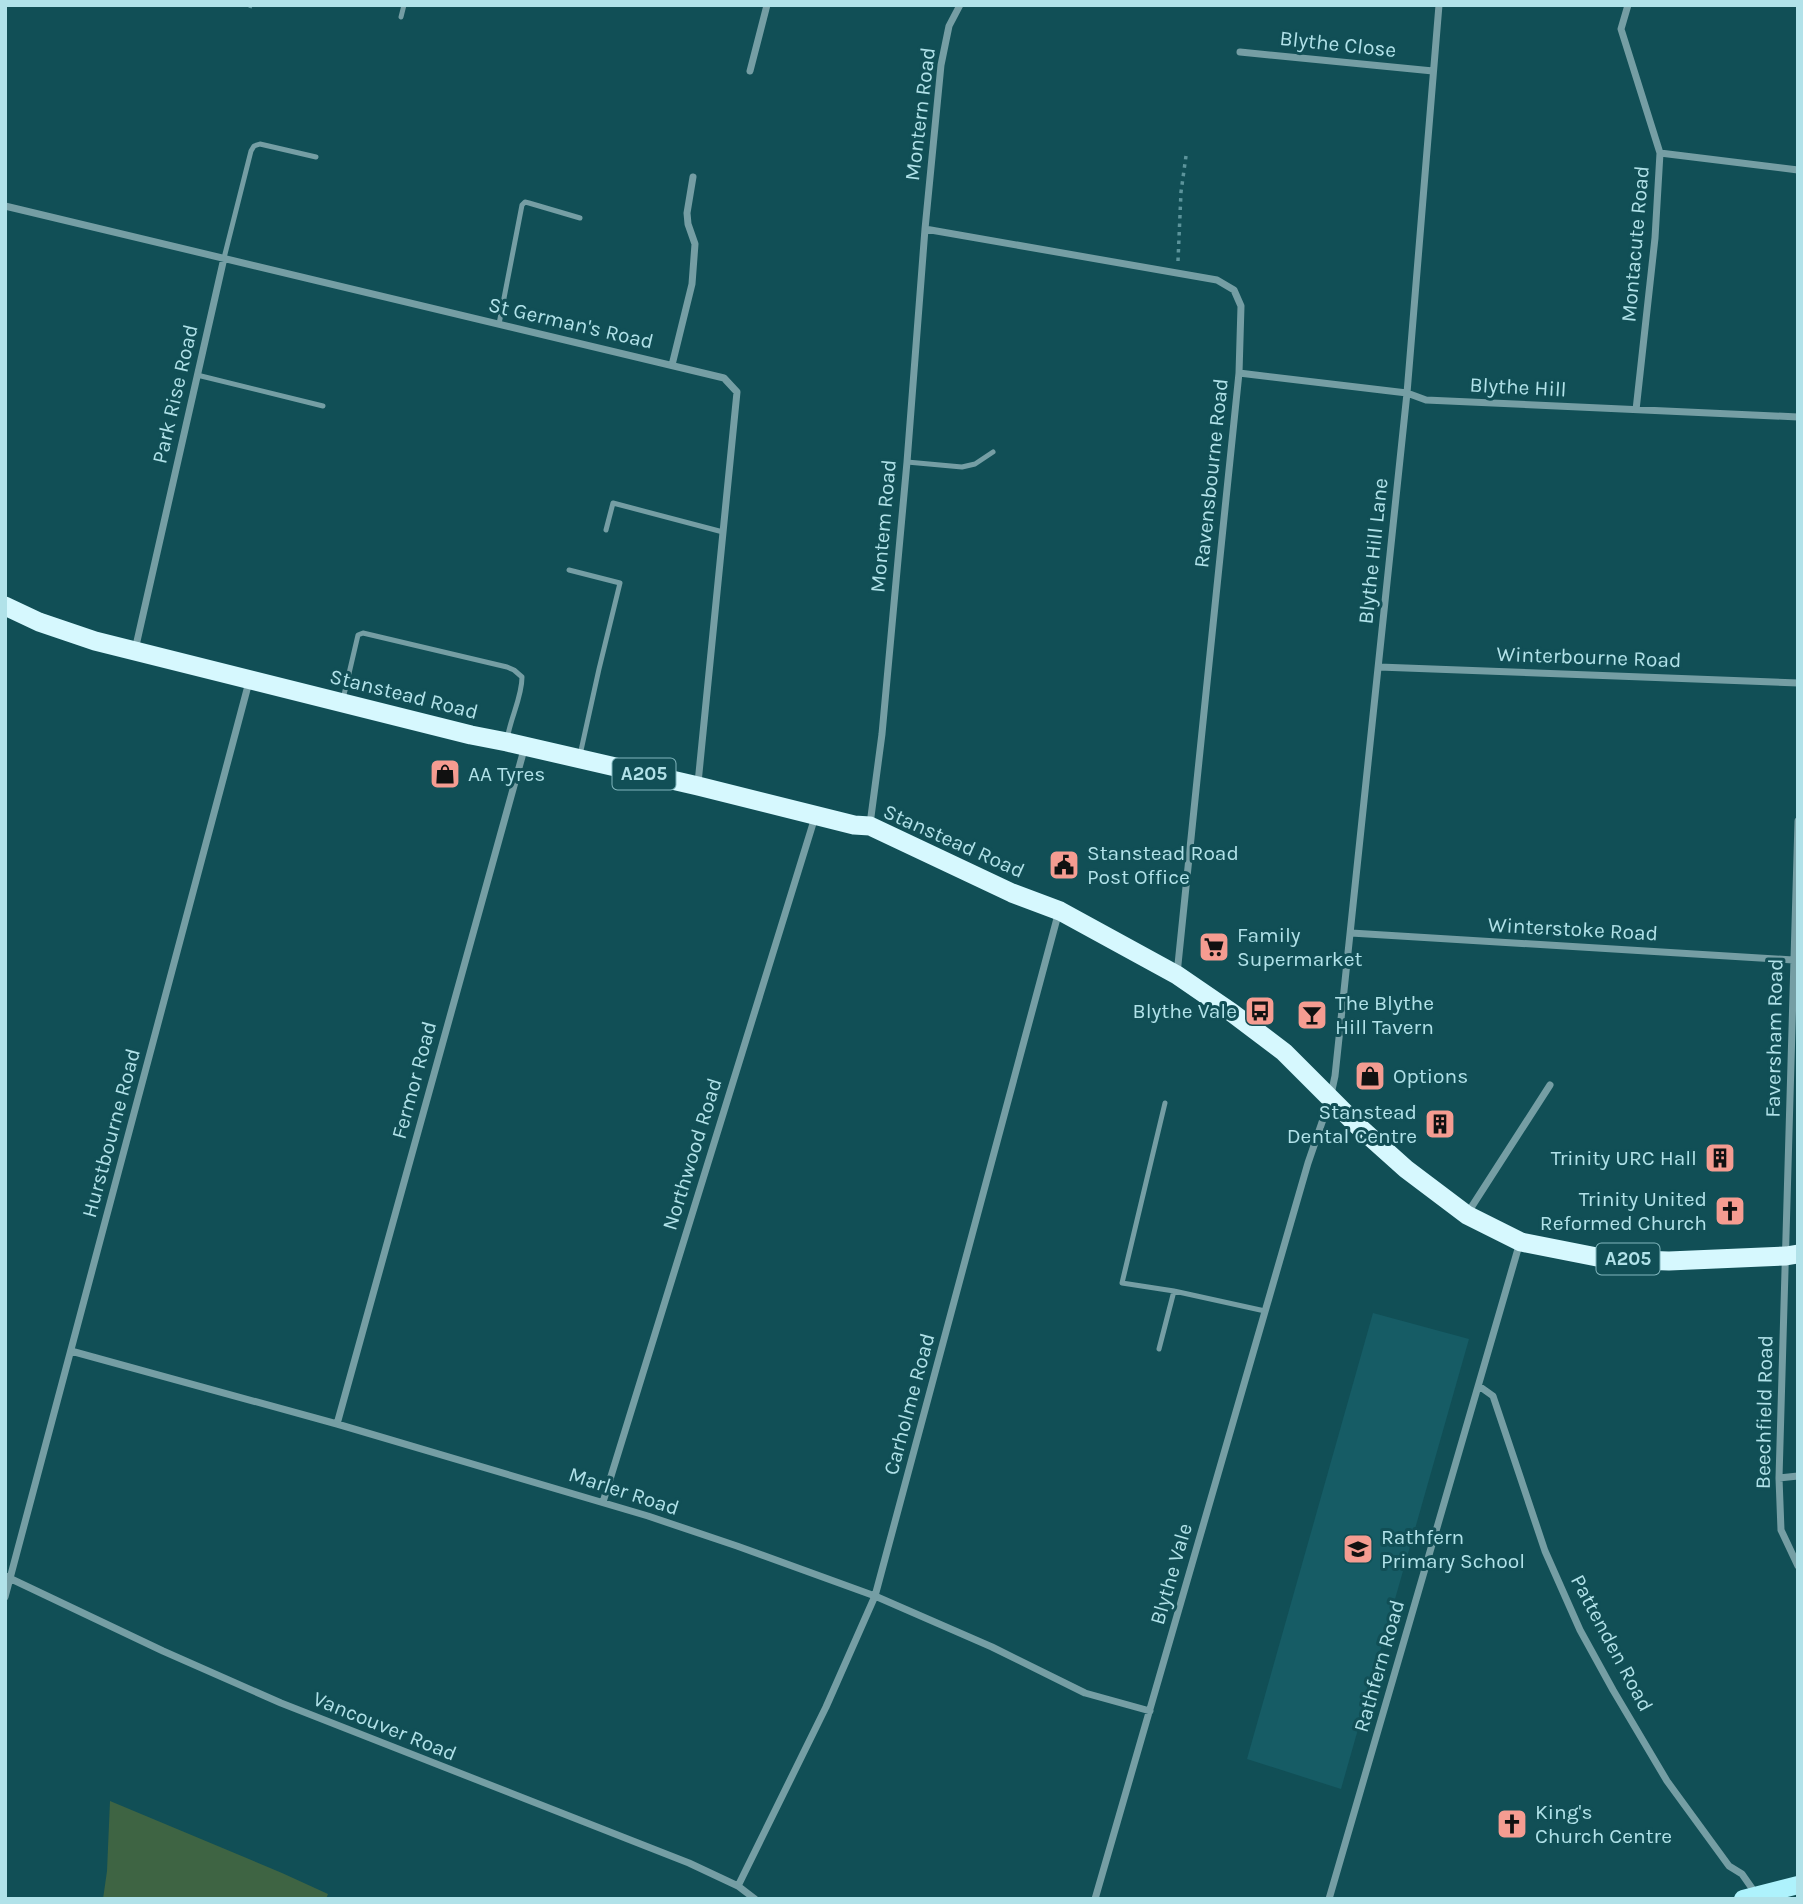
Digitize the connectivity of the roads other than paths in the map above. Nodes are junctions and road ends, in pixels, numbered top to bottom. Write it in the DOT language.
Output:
graph roads {
  1 [pos="404,5"];
  2 [pos="767,5"];
  3 [pos="960,5"];
  4 [pos="1439,5"];
  5 [pos="1628,5"];
  6 [pos="401,16"];
  7 [pos="1240,51"];
  8 [pos="750,71"];
  9 [pos="1433,71"];
  10 [pos="1660,153"];
  11 [pos="316,157"];
  12 [pos="1798,170"];
  13 [pos="693,177"];
  14 [pos="5,206"];
  15 [pos="580,218"];
  16 [pos="925,229"];
  17 [pos="224,258"];
  18 [pos="499,324"];
  19 [pos="672,365"];
  20 [pos="1239,373"];
  21 [pos="197,374"];
  22 [pos="1407,393"];
  23 [pos="323,406"];
  24 [pos="1636,410"];
  25 [pos="1798,417"];
  26 [pos="993,453"];
  27 [pos="907,463"];
  28 [pos="606,530"];
  29 [pos="723,532"];
  30 [pos="569,570"];
  31 [pos="5,606"];
  32 [pos="135,651"];
  33 [pos="1379,667"];
  34 [pos="250,678"];
  35 [pos="1798,683"];
  36 [pos="343,702"];
  37 [pos="516,744"];
  38 [pos="580,758"];
  39 [pos="698,786"];
  40 [pos="815,816"];
  41 [pos="1798,821"];
  42 [pos="870,826"];
  43 [pos="1059,911"];
  44 [pos="1351,933"];
  45 [pos="1793,960"];
  46 [pos="1177,975"];
  47 [pos="1550,1085"];
  48 [pos="1330,1099"];
  49 [pos="1165,1103"];
  50 [pos="1467,1214"];
  51 [pos="1521,1242"];
  52 [pos="1792,1255"];
  53 [pos="1174,1291"];
  54 [pos="1265,1311"];
  55 [pos="1159,1349"];
  56 [pos="71,1351"];
  57 [pos="1479,1386"];
  58 [pos="337,1424"];
  59 [pos="1798,1476"];
  60 [pos="1779,1478"];
  61 [pos="603,1502"];
  62 [pos="1798,1566"];
  63 [pos="8,1577"];
  64 [pos="876,1596"];
  65 [pos="5,1597"];
  66 [pos="1150,1711"];
  67 [pos="1798,1885"];
  68 [pos="738,1886"];
  69 [pos="1750,1897"];
  70 [pos="755,1899"];
  71 [pos="1095,1899"];
  72 [pos="1329,1899"];
  1 -- 6 [label="lane"];
  2 -- 8 [label="street"];
  3 -- 16 [label="street, Montern Road"];
  4 -- 9 [label="street, Blythe Hill Lane"];
  5 -- 10 [label="street, Montacute Road"];
  7 -- 9 [label="street, Blythe Close"];
  9 -- 22 [label="street, Blythe Hill Lane"];
  10 -- 12 [label="street"];
  10 -- 24 [label="street, Montacute Road"];
  11 -- 17 [label="lane, Park Rise Road"];
  13 -- 19 [label="street"];
  14 -- 17 [label="street, St German's Road"];
  15 -- 18 [label="lane"];
  16 -- 20 [label="street, Ravensbourne Road"];
  16 -- 27 [label="street, Montem Road"];
  17 -- 18 [label="street, St German's Road"];
  17 -- 21 [label="street, Park Rise Road"];
  18 -- 19 [label="street, St German's Road"];
  19 -- 29 [label="street, St German's Road"];
  20 -- 22 [label="street, Blythe Hill"];
  20 -- 46 [label="street, Ravensbourne Road"];
  21 -- 23 [label="lane"];
  21 -- 32 [label="street, Park Rise Road"];
  22 -- 24 [label="street, Blythe Hill"];
  22 -- 33 [label="street, Blythe Hill Lane"];
  24 -- 25 [label="street, Blythe Hill"];
  26 -- 27 [label="lane"];
  27 -- 42 [label="street, Montem Road"];
  28 -- 29 [label="lane"];
  29 -- 39 [label="street, St German's Road"];
  30 -- 38 [label="lane"];
  31 -- 32 [label="highway, Stanstead Road / A205"];
  32 -- 34 [label="highway, Stanstead Road / A205"];
  33 -- 35 [label="street, Winterbourne Road"];
  33 -- 44 [label="street, Blythe Hill Lane"];
  34 -- 36 [label="highway, Stanstead Road / A205"];
  34 -- 56 [label="street, Hurstbourne Road"];
  36 -- 37 [label="highway, Stanstead Road / A205"];
  36 -- 37 [label="lane"];
  37 -- 38 [label="highway, Stanstead Road / A205"];
  37 -- 58 [label="street, Fermor Road"];
  38 -- 39 [label="highway, Stanstead Road / A205"];
  39 -- 40 [label="highway, Stanstead Road / A205"];
  40 -- 42 [label="highway, Stanstead Road / A205"];
  40 -- 61 [label="street, Northwood Road"];
  41 -- 45 [label="street, Faversham Road"];
  42 -- 43 [label="highway, Stanstead Road / A205"];
  43 -- 46 [label="highway, Stanstead Road / A205"];
  43 -- 64 [label="street, Carholme Road"];
  44 -- 45 [label="street, Winterstoke Road"];
  44 -- 48 [label="street, Blythe Hill Lane"];
  45 -- 52 [label="street, Faversham Road"];
  46 -- 48 [label="highway, Stanstead Road / A205"];
  47 -- 50 [label="street"];
  48 -- 50 [label="highway, Stanstead Road / A205"];
  48 -- 54 [label="street, Blythe Vale"];
  49 -- 53 [label="lane"];
  50 -- 51 [label="highway, Stanstead Road / A205"];
  51 -- 52 [label="highway, Stanstead Road / A205"];
  51 -- 57 [label="street, Rathfern Road"];
  52 -- 60 [label="street, Beechfield Road"];
  53 -- 54 [label="lane"];
  53 -- 55 [label="lane"];
  54 -- 66 [label="street, Blythe Vale"];
  56 -- 58 [label="street, Marler Road"];
  56 -- 63 [label="street, Hurstbourne Road"];
  57 -- 69 [label="street, Pattenden Road"];
  57 -- 72 [label="street, Rathfern Road"];
  58 -- 61 [label="street, Marler Road"];
  59 -- 60 [label="street"];
  60 -- 62 [label="street, Beechfield Road"];
  61 -- 64 [label="street, Marler Road"];
  63 -- 65 [label="street, Hurstbourne Road"];
  63 -- 68 [label="street, Vancouver Road"];
  64 -- 66 [label="street, Marler Road"];
  64 -- 68 [label="street, Carholme Road"];
  66 -- 71 [label="street, Blythe Vale"];
  67 -- 69 [label="main road"];
  68 -- 70 [label="street, Vancouver Road"];
}
